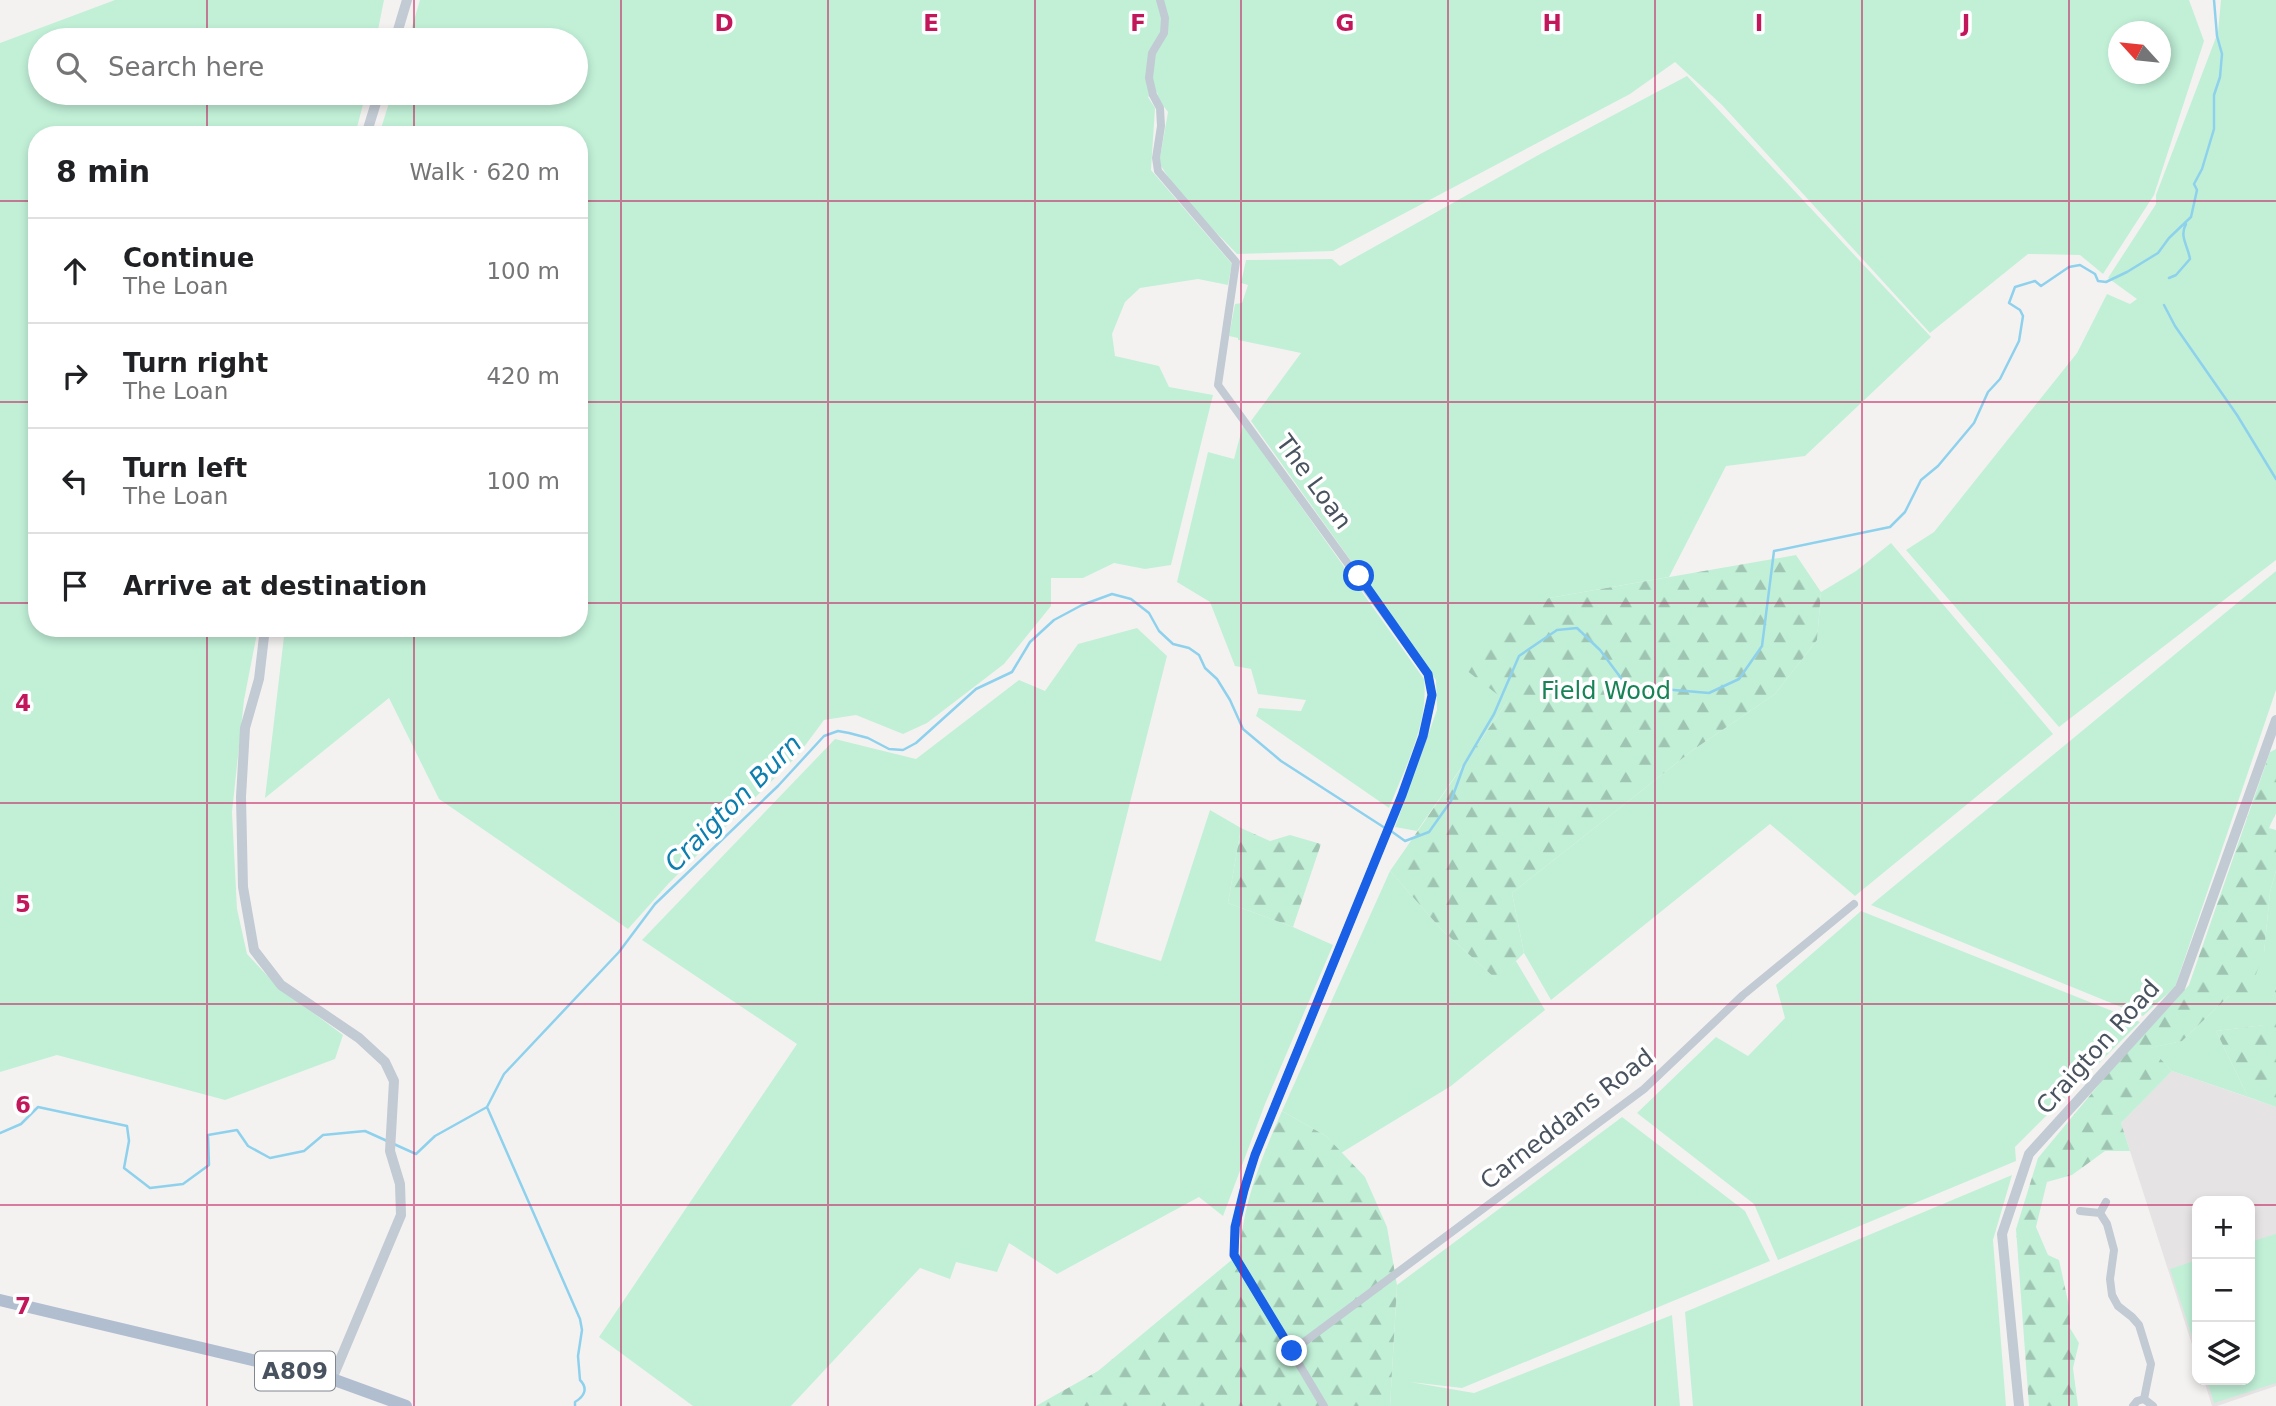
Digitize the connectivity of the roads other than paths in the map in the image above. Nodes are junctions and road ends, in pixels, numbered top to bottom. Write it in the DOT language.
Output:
graph roads {
  1 [pos="407,0"];
  2 [pos="1160,0"];
  3 [pos="399,28"];
  4 [pos="375,105"];
  5 [pos="369,126"];
  6 [pos="264,637"];
  7 [pos="2276,720"];
  8 [pos="1854,904"];
  9 [pos="2106,1202"];
  10 [pos="2080,1212"];
  11 [pos="2100,1213"];
  12 [pos="0,1300"];
  13 [pos="1292,1351"];
  14 [pos="332,1379"];
  15 [pos="2144,1399"];
  16 [pos="406,1406"];
  17 [pos="1324,1406"];
  18 [pos="2018,1406"];
  19 [pos="2133,1406"];
  20 [pos="2153,1406"];
  1 -- 3 [label="street"];
  2 -- 13 [label="street, The Loan"];
  4 -- 5 [label="street"];
  6 -- 14 [label="street"];
  7 -- 18 [label="street, Craigton Road"];
  8 -- 13 [label="street, Carneddans Road"];
  9 -- 11 [label="street"];
  10 -- 11 [label="street"];
  11 -- 15 [label="street"];
  12 -- 14 [label="main road, A809"];
  13 -- 17 [label="street, The Loan"];
  14 -- 16 [label="main road, A809"];
  15 -- 19 [label="street"];
  15 -- 20 [label="street"];
}
